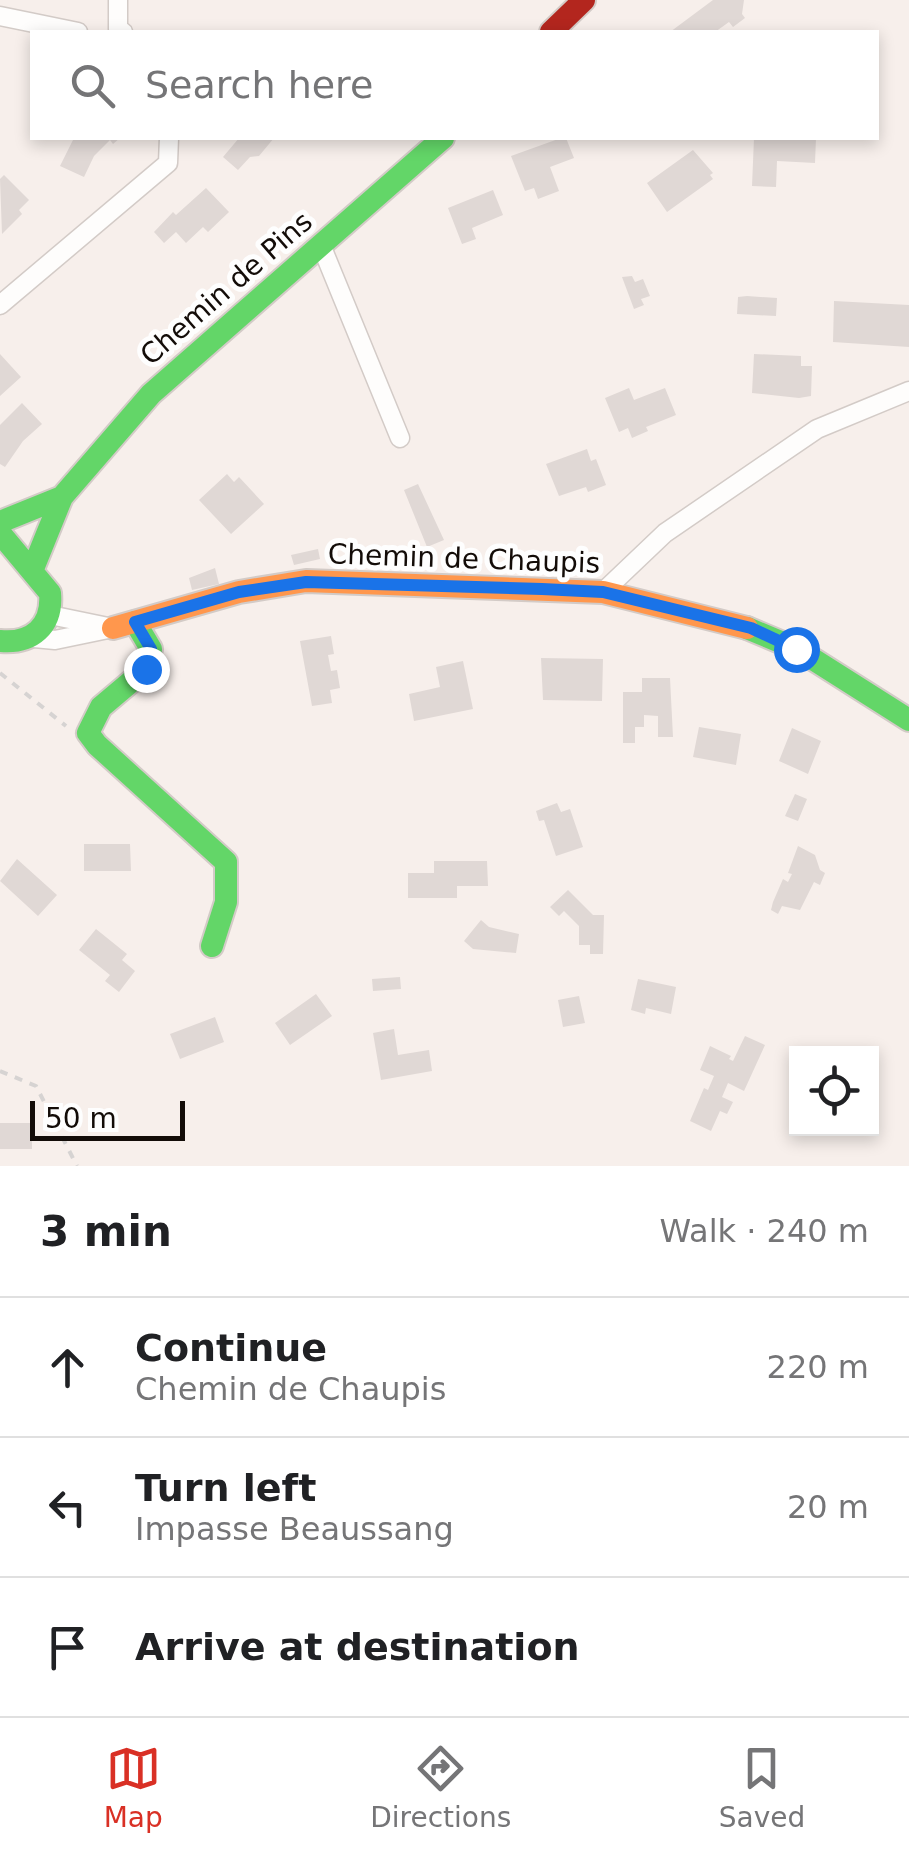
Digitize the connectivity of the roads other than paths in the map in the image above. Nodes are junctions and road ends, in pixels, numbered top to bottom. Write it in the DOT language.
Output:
graph roads {
  1 [pos="118,0"];
  2 [pos="584,0"];
  3 [pos="0,16"];
  4 [pos="68,30"];
  5 [pos="115,30"];
  6 [pos="554,30"];
  7 [pos="169,140"];
  8 [pos="441,140"];
  9 [pos="322,245"];
  10 [pos="0,305"];
  11 [pos="909,392"];
  12 [pos="400,438"];
  13 [pos="62,496"];
  14 [pos="0,522"];
  15 [pos="0,532"];
  16 [pos="32,571"];
  17 [pos="603,592"];
  18 [pos="50,615"];
  19 [pos="124,625"];
  20 [pos="34,638"];
  21 [pos="3,646"];
  22 [pos="909,720"];
  23 [pos="212,946"];
  1 -- 5 [label="street"];
  2 -- 6 [label="street"];
  3 -- 4 [label="street"];
  7 -- 10 [label="street"];
  8 -- 9 [label="street, Chemin de Pins"];
  9 -- 12 [label="street"];
  9 -- 13 [label="street, Chemin de Pins"];
  11 -- 17 [label="street"];
  13 -- 14 [label="street, Chemin de Pins"];
  13 -- 16 [label="street, Chemin de Pins"];
  15 -- 16 [label="street"];
  16 -- 18 [label="street"];
  17 -- 19 [label="street, Chemin de Chaupis"];
  17 -- 22 [label="street, Chemin de Chaupis"];
  18 -- 19 [label="street, Chemin de Chaupis"];
  18 -- 20 [label="street"];
  19 -- 20 [label="street, Chemin de Chaupis"];
  19 -- 23 [label="street"];
  20 -- 21 [label="street"];
}
